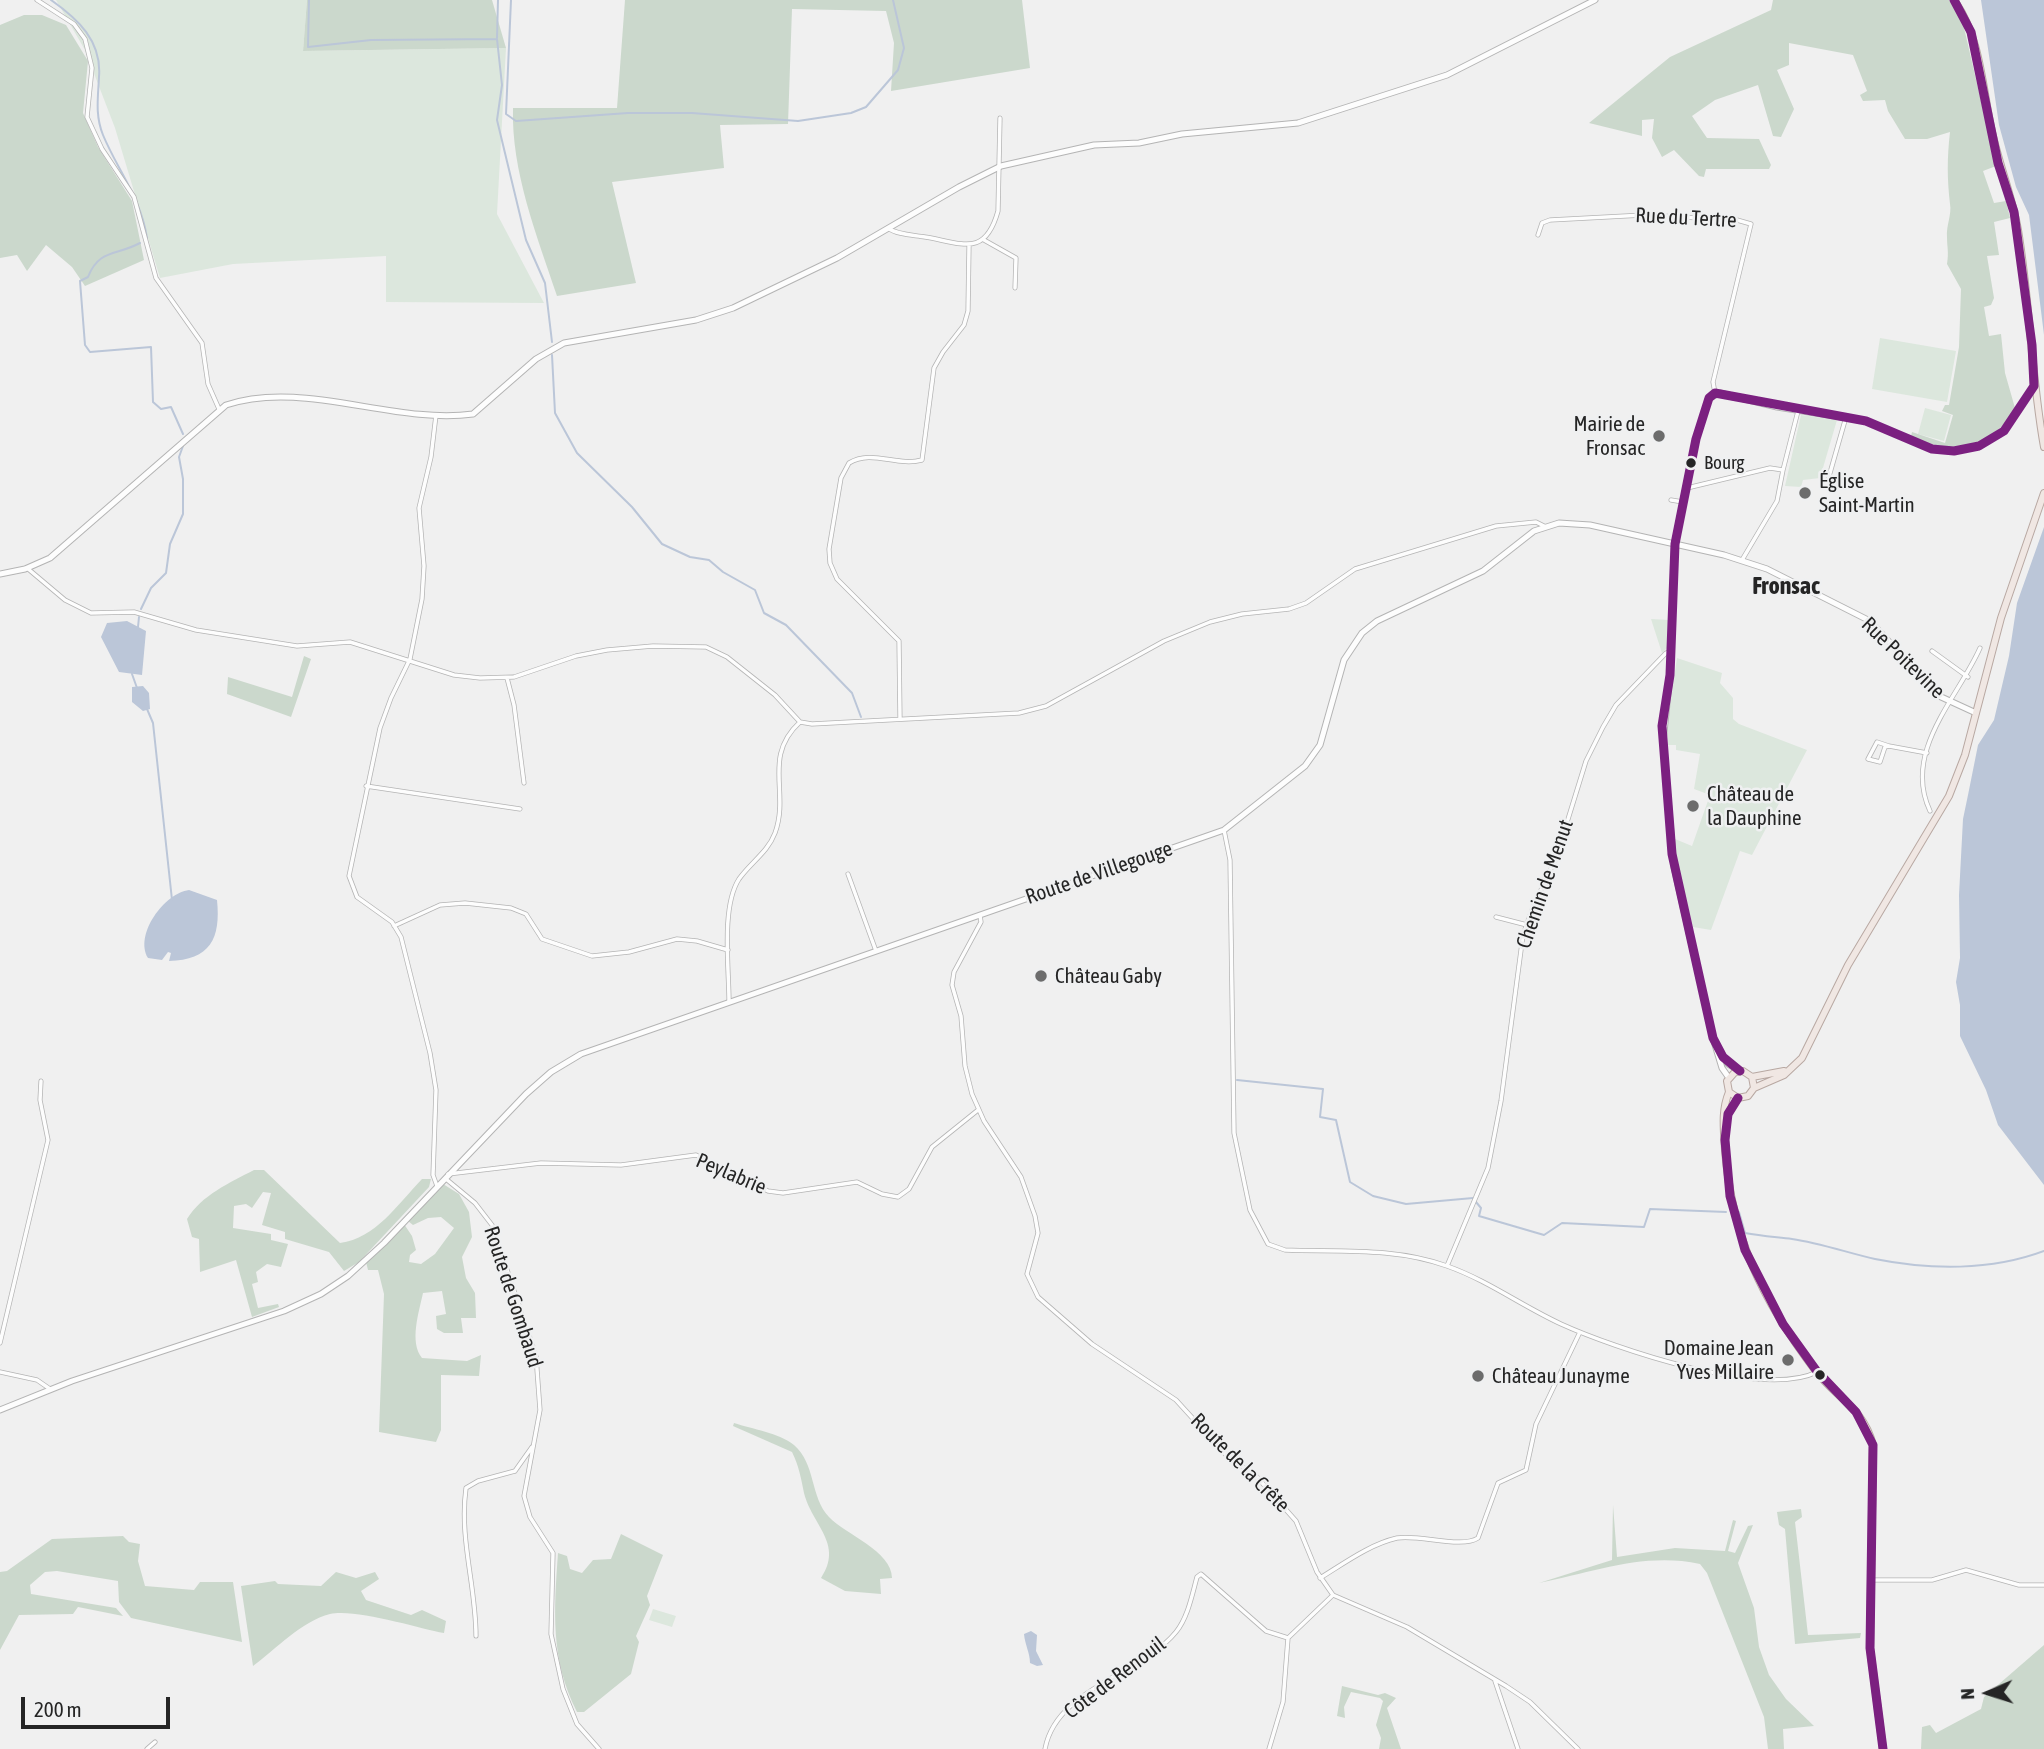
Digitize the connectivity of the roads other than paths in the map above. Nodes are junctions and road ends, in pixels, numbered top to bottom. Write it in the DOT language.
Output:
graph roads {
  1 [pos="37,0"];
  2 [pos="1595,0"];
  3 [pos="1954,0"];
  4 [pos="1000,118"];
  5 [pos="1001,166"];
  6 [pos="888,228"];
  7 [pos="1538,234"];
  8 [pos="984,240"];
  9 [pos="969,246"];
  10 [pos="1015,288"];
  11 [pos="2034,386"];
  12 [pos="1715,393"];
  13 [pos="219,409"];
  14 [pos="1798,410"];
  15 [pos="436,415"];
  16 [pos="1846,417"];
  17 [pos="2044,447"];
  18 [pos="1783,470"];
  19 [pos="1828,480"];
  20 [pos="1687,488"];
  21 [pos="2044,493"];
  22 [pos="1671,500"];
  23 [pos="1684,502"];
  24 [pos="1544,526"];
  25 [pos="1675,544"];
  26 [pos="1742,560"];
  27 [pos="27,568"];
  28 [pos="0,574"];
  29 [pos="1980,648"];
  30 [pos="1671,651"];
  31 [pos="1932,651"];
  32 [pos="410,659"];
  33 [pos="1968,677"];
  34 [pos="507,678"];
  35 [pos="1948,702"];
  36 [pos="1976,713"];
  37 [pos="900,719"];
  38 [pos="800,722"];
  39 [pos="1889,746"];
  40 [pos="1927,753"];
  41 [pos="524,783"];
  42 [pos="366,786"];
  43 [pos="520,809"];
  44 [pos="1930,811"];
  45 [pos="1224,830"];
  46 [pos="848,874"];
  47 [pos="980,915"];
  48 [pos="1496,917"];
  49 [pos="1527,925"];
  50 [pos="394,926"];
  51 [pos="728,950"];
  52 [pos="876,951"];
  53 [pos="729,1001"];
  54 [pos="1716,1048"];
  55 [pos="1792,1067"];
  56 [pos="1740,1071"];
  57 [pos="1752,1077"];
  58 [pos="1728,1078"];
  59 [pos="41,1081"];
  60 [pos="1754,1088"];
  61 [pos="1729,1092"];
  62 [pos="1738,1098"];
  63 [pos="978,1110"];
  64 [pos="1724,1123"];
  65 [pos="447,1176"];
  66 [pos="437,1186"];
  67 [pos="1447,1266"];
  68 [pos="1580,1332"];
  69 [pos="0,1343"];
  70 [pos="1816,1371"];
  71 [pos="0,1372"];
  72 [pos="50,1389"];
  73 [pos="0,1410"];
  74 [pos="534,1444"];
  75 [pos="515,1471"];
  76 [pos="526,1475"];
  77 [pos="1320,1578"];
  78 [pos="1870,1580"];
  79 [pos="2044,1585"];
  80 [pos="1333,1595"];
  81 [pos="476,1636"];
  82 [pos="1287,1638"];
  83 [pos="1494,1679"];
  84 [pos="155,1742"];
  85 [pos="147,1749"];
  86 [pos="599,1749"];
  87 [pos="1045,1749"];
  88 [pos="1269,1749"];
  89 [pos="1518,1749"];
  90 [pos="1578,1749"];
  91 [pos="1883,1749"];
  1 -- 13 [label="street"];
  2 -- 5 [label="street"];
  3 -- 11 [label="main road"];
  4 -- 5 [label="street"];
  5 -- 6 [label="street"];
  5 -- 8 [label="street"];
  6 -- 9 [label="street"];
  6 -- 15 [label="street"];
  7 -- 12 [label="street, Rue du Tertre"];
  8 -- 9 [label="street"];
  8 -- 10 [label="street"];
  9 -- 37 [label="street"];
  11 -- 16 [label="street"];
  11 -- 17 [label="main road"];
  12 -- 14 [label="street"];
  12 -- 20 [label="street"];
  13 -- 15 [label="street"];
  13 -- 27 [label="street"];
  14 -- 16 [label="street"];
  14 -- 18 [label="street"];
  15 -- 32 [label="street"];
  16 -- 19 [label="street"];
  18 -- 20 [label="street"];
  18 -- 26 [label="street"];
  20 -- 23 [label="street"];
  21 -- 36 [label="main road"];
  22 -- 23 [label="street"];
  23 -- 25 [label="street"];
  24 -- 25 [label="street"];
  24 -- 37 [label="street"];
  24 -- 45 [label="street, Route de Villegouge"];
  25 -- 26 [label="street, Rue Poitevine"];
  25 -- 30 [label="street"];
  26 -- 35 [label="street, Rue Poitevine"];
  27 -- 28 [label="street"];
  27 -- 32 [label="street"];
  29 -- 33 [label="street"];
  30 -- 49 [label="street, Chemin de Menut"];
  30 -- 54 [label="street"];
  31 -- 33 [label="street"];
  32 -- 34 [label="street"];
  32 -- 42 [label="street"];
  33 -- 35 [label="street"];
  34 -- 38 [label="street"];
  34 -- 41 [label="street"];
  35 -- 36 [label="street, Rue Poitevine"];
  35 -- 40 [label="street"];
  36 -- 55 [label="main road"];
  37 -- 38 [label="street"];
  38 -- 51 [label="street"];
  39 -- 39 [label="street"];
  39 -- 40 [label="street"];
  40 -- 44 [label="street"];
  42 -- 43 [label="street"];
  42 -- 50 [label="street"];
  45 -- 47 [label="street, Route de Villegouge"];
  45 -- 67 [label="street"];
  46 -- 52 [label="street"];
  47 -- 52 [label="street, Route de Villegouge"];
  47 -- 63 [label="street"];
  48 -- 49 [label="street"];
  49 -- 67 [label="street, Chemin de Menut"];
  50 -- 51 [label="street"];
  50 -- 66 [label="street"];
  51 -- 53 [label="street"];
  52 -- 53 [label="street, Route de Villegouge"];
  53 -- 65 [label="street, Route de Villegouge"];
  54 -- 56 [label="street"];
  54 -- 58 [label="street"];
  55 -- 57 [label="main road"];
  55 -- 60 [label="main road"];
  56 -- 57 [label="main road"];
  56 -- 58 [label="main road"];
  57 -- 60 [label="main road"];
  58 -- 61 [label="main road"];
  59 -- 69 [label="street"];
  60 -- 62 [label="main road"];
  61 -- 62 [label="main road"];
  61 -- 64 [label="main road"];
  62 -- 64 [label="main road"];
  63 -- 65 [label="street, Peylabrie"];
  63 -- 77 [label="street, Route de la Crête"];
  64 -- 70 [label="main road"];
  65 -- 66 [label="street, Route de Villegouge"];
  65 -- 74 [label="street, Route de Gombaud"];
  66 -- 72 [label="street, Route de Villegouge"];
  67 -- 68 [label="street"];
  68 -- 70 [label="street"];
  68 -- 77 [label="street"];
  70 -- 78 [label="main road"];
  71 -- 72 [label="street"];
  72 -- 73 [label="street, Route de Villegouge"];
  74 -- 75 [label="street"];
  74 -- 76 [label="street, Route de Gombaud"];
  75 -- 76 [label="street"];
  75 -- 81 [label="street"];
  76 -- 86 [label="street, Route de Gombaud"];
  77 -- 80 [label="street, Route de la Crête"];
  78 -- 79 [label="street"];
  78 -- 91 [label="main road"];
  80 -- 82 [label="street"];
  80 -- 83 [label="street, Route de la Crête"];
  82 -- 87 [label="street, Côte de Renouil"];
  82 -- 88 [label="street"];
  83 -- 89 [label="street"];
  83 -- 90 [label="street, Route de la Crête"];
  84 -- 85 [label="street"];
}
